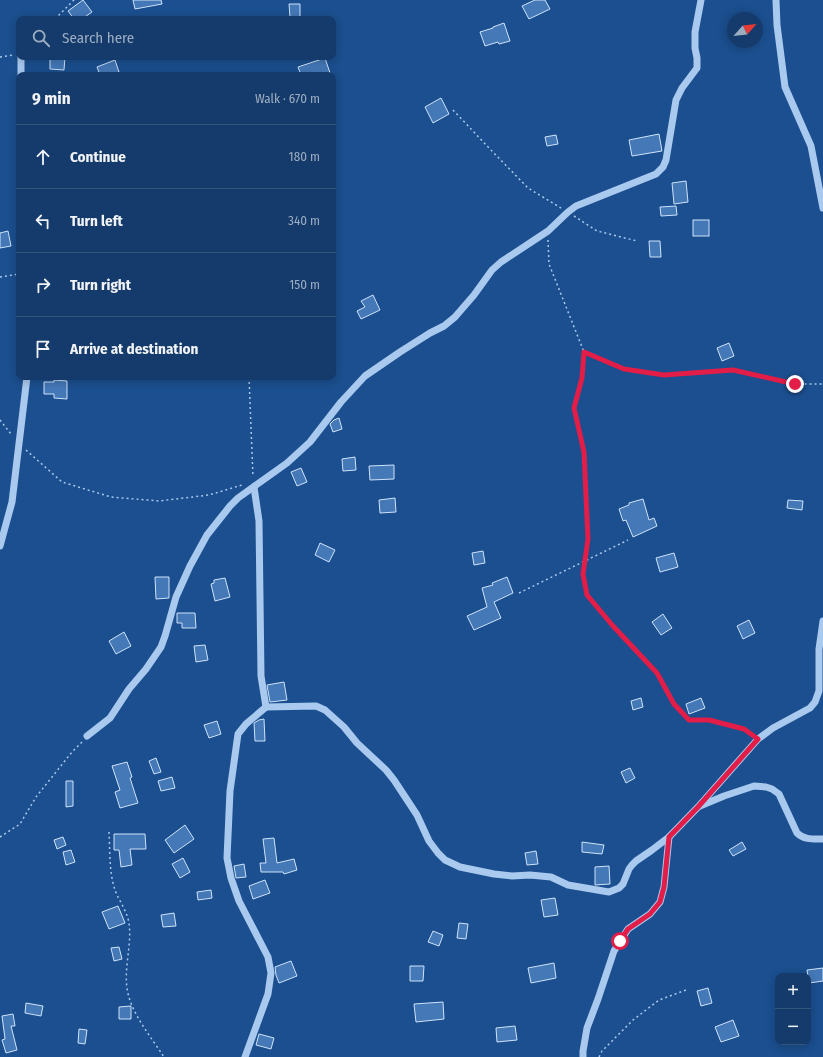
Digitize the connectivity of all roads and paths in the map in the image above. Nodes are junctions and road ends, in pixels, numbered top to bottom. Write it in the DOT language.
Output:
graph roads {
  1 [pos="74,0"];
  2 [pos="701,0"];
  3 [pos="776,0"];
  4 [pos="58,16"];
  5 [pos="16,54"];
  6 [pos="0,57"];
  7 [pos="21,60"];
  8 [pos="21,72"];
  9 [pos="453,110"];
  10 [pos="823,208"];
  11 [pos="568,212"];
  12 [pos="548,231"];
  13 [pos="637,240"];
  14 [pos="16,274"];
  15 [pos="0,277"];
  16 [pos="584,352"];
  17 [pos="27,380"];
  18 [pos="249,380"];
  19 [pos="823,384"];
  20 [pos="0,420"];
  21 [pos="19,444"];
  22 [pos="246,483"];
  23 [pos="254,487"];
  24 [pos="628,540"];
  25 [pos="0,546"];
  26 [pos="585,561"];
  27 [pos="519,594"];
  28 [pos="823,621"];
  29 [pos="266,707"];
  30 [pos="87,736"];
  31 [pos="758,739"];
  32 [pos="698,807"];
  33 [pos="108,832"];
  34 [pos="0,837"];
  35 [pos="669,837"];
  36 [pos="823,839"];
  37 [pos="686,990"];
  38 [pos="164,1057"];
  39 [pos="245,1057"];
  40 [pos="583,1057"];
  41 [pos="599,1057"];
  1 -- 4 [label="path"];
  2 -- 11 [label="street"];
  3 -- 10 [label="street"];
  5 -- 6 [label="path"];
  7 -- 8 [label="street"];
  9 -- 11 [label="path"];
  11 -- 12 [label="street"];
  11 -- 13 [label="path"];
  12 -- 16 [label="path"];
  12 -- 23 [label="street"];
  14 -- 15 [label="path"];
  16 -- 19 [label="path"];
  16 -- 26 [label="path"];
  17 -- 21 [label="street"];
  18 -- 23 [label="path"];
  20 -- 21 [label="path"];
  21 -- 22 [label="path"];
  21 -- 25 [label="street"];
  23 -- 29 [label="street"];
  23 -- 30 [label="street"];
  24 -- 26 [label="path"];
  26 -- 27 [label="path"];
  26 -- 31 [label="path"];
  28 -- 31 [label="street"];
  29 -- 35 [label="street"];
  29 -- 39 [label="street"];
  30 -- 34 [label="path"];
  31 -- 32 [label="street"];
  32 -- 35 [label="street"];
  32 -- 36 [label="street"];
  33 -- 38 [label="path"];
  35 -- 40 [label="street"];
  37 -- 41 [label="path"];
}
